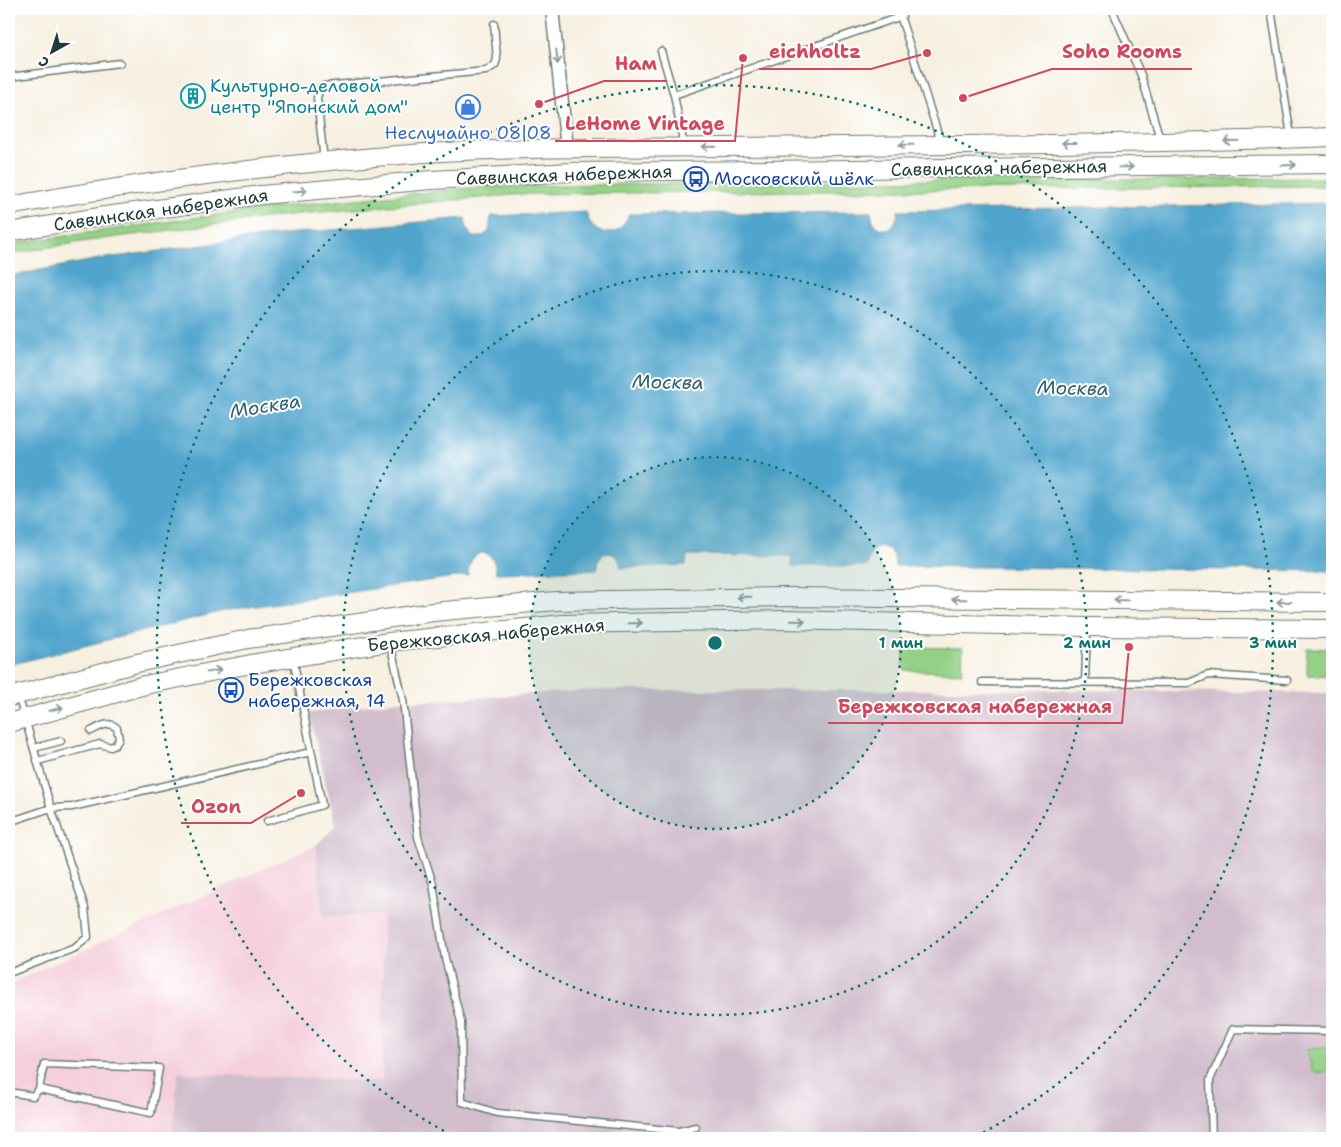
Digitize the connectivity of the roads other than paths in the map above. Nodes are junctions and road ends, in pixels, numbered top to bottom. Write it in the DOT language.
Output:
graph roads {
  1 [pos="552,9"];
  2 [pos="898,9"];
  3 [pos="1112,9"];
  4 [pos="1271,9"];
  5 [pos="902,16"];
  6 [pos="494,24"];
  7 [pos="661,51"];
  8 [pos="120,63"];
  9 [pos="9,77"];
  10 [pos="674,95"];
  11 [pos="1332,137"];
  12 [pos="1291,139"];
  13 [pos="1161,143"];
  14 [pos="942,144"];
  15 [pos="684,147"];
  16 [pos="567,149"];
  17 [pos="324,163"];
  18 [pos="1332,164"];
  19 [pos="9,206"];
  20 [pos="9,232"];
  21 [pos="1332,602"];
  22 [pos="1088,627"];
  23 [pos="1332,629"];
  24 [pos="390,642"];
  25 [pos="292,656"];
  26 [pos="1287,680"];
  27 [pos="982,682"];
  28 [pos="1085,682"];
  29 [pos="13,695"];
  30 [pos="26,717"];
  31 [pos="9,723"];
  32 [pos="91,731"];
  33 [pos="61,741"];
  34 [pos="34,748"];
  35 [pos="311,752"];
  36 [pos="38,761"];
  37 [pos="51,808"];
  38 [pos="267,821"];
  39 [pos="9,822"];
  40 [pos="9,973"];
  41 [pos="1332,1031"];
  42 [pos="40,1089"];
  43 [pos="9,1092"];
  44 [pos="696,1127"];
  45 [pos="1212,1138"];
  1 -- 16 [label="street, one-way"];
  2 -- 5 [label="lane"];
  3 -- 13 [label="lane"];
  4 -- 12 [label="lane"];
  5 -- 10 [label="lane"];
  5 -- 14 [label="lane"];
  6 -- 17 [label="lane"];
  7 -- 10 [label="lane"];
  8 -- 9 [label="lane"];
  10 -- 15 [label="lane"];
  11 -- 12 [label="main road, Саввинская набережная"];
  12 -- 13 [label="main road, Саввинская набережная, one-way"];
  13 -- 14 [label="main road, Саввинская набережная, one-way"];
  14 -- 15 [label="main road, Саввинская набережная, one-way"];
  15 -- 16 [label="main road, Саввинская набережная"];
  16 -- 17 [label="main road, Саввинская набережная"];
  17 -- 19 [label="main road, Саввинская набережная"];
  20 -- 18 [label="main road, Саввинская набережная, one-way"];
  21 -- 29 [label="main road, Бережковская набережная, one-way"];
  22 -- 23 [label="main road, Бережковская набережная"];
  24 -- 22 [label="main road, Бережковская набережная, one-way"];
  22 -- 28 [label="lane"];
  24 -- 25 [label="main road, Бережковская набережная"];
  24 -- 44 [label="lane"];
  30 -- 25 [label="main road, Бережковская набережная, one-way"];
  25 -- 35 [label="lane"];
  26 -- 28 [label="lane"];
  27 -- 28 [label="lane"];
  29 -- 30 [label="lane"];
  30 -- 31 [label="main road, Бережковская набережная"];
  30 -- 34 [label="lane"];
  32 -- 36 [label="lane"];
  33 -- 34 [label="lane"];
  34 -- 36 [label="lane"];
  35 -- 37 [label="lane"];
  35 -- 38 [label="lane"];
  36 -- 37 [label="lane"];
  37 -- 39 [label="lane"];
  37 -- 40 [label="lane"];
  41 -- 45 [label="lane"];
  42 -- 42 [label="lane"];
  42 -- 43 [label="lane"];
}
